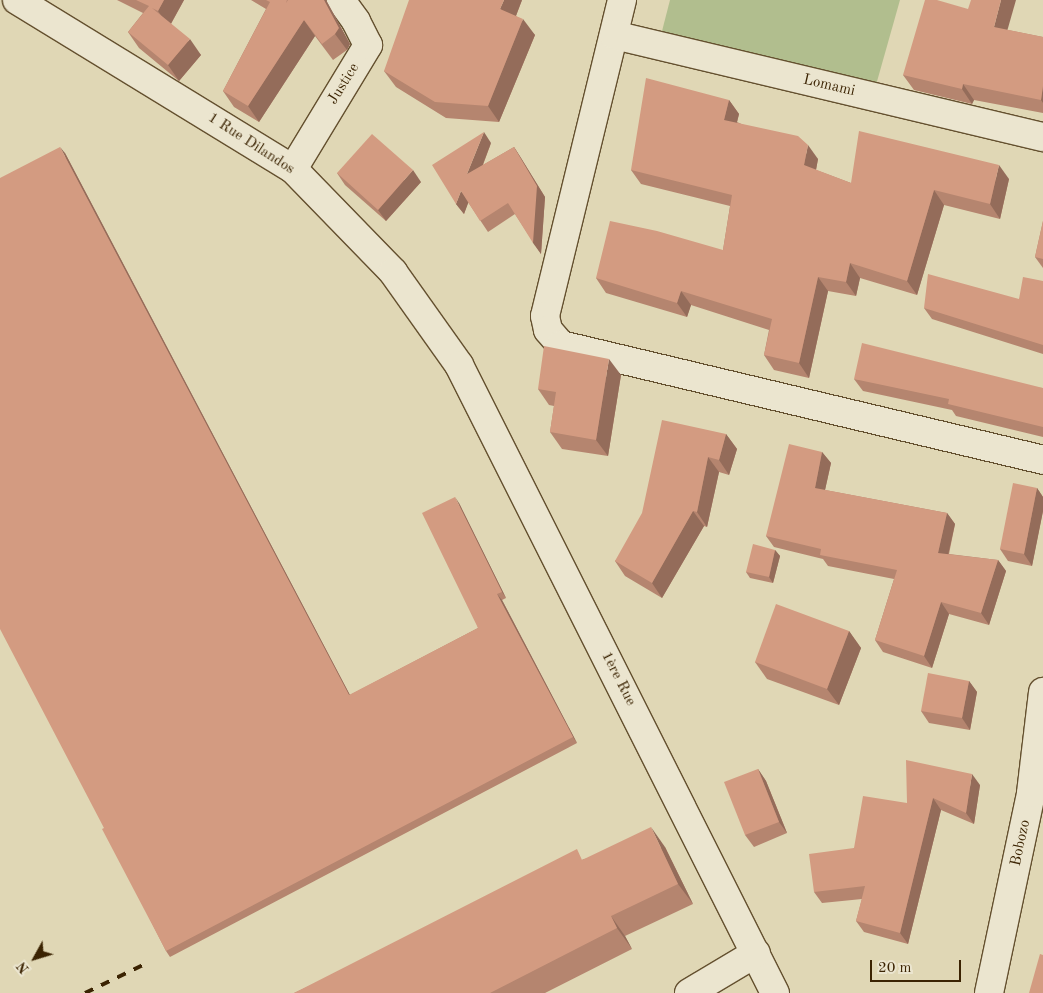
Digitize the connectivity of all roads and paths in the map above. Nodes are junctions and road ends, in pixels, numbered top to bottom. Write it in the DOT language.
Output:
graph roads {
  1 [pos="17,0"];
  2 [pos="341,0"];
  3 [pos="622,0"];
  4 [pos="614,35"];
  5 [pos="1043,137"];
  6 [pos="293,169"];
  7 [pos="459,365"];
  8 [pos="1043,460"];
  9 [pos="1043,692"];
  10 [pos="756,953"];
  11 [pos="689,993"];
  12 [pos="775,993"];
  13 [pos="989,993"];
  1 -- 6 [label="street, 1 Rue Dilandos"];
  2 -- 6 [label="street, Justice"];
  3 -- 4 [label="street"];
  4 -- 5 [label="street, Lomami"];
  4 -- 8 [label="street"];
  6 -- 7 [label="street, 1 Rue Dilandos"];
  7 -- 10 [label="street, 1ère Rue"];
  9 -- 13 [label="street, Bobozo"];
  10 -- 11 [label="street"];
  10 -- 12 [label="street, 1ère Rue"];
}
